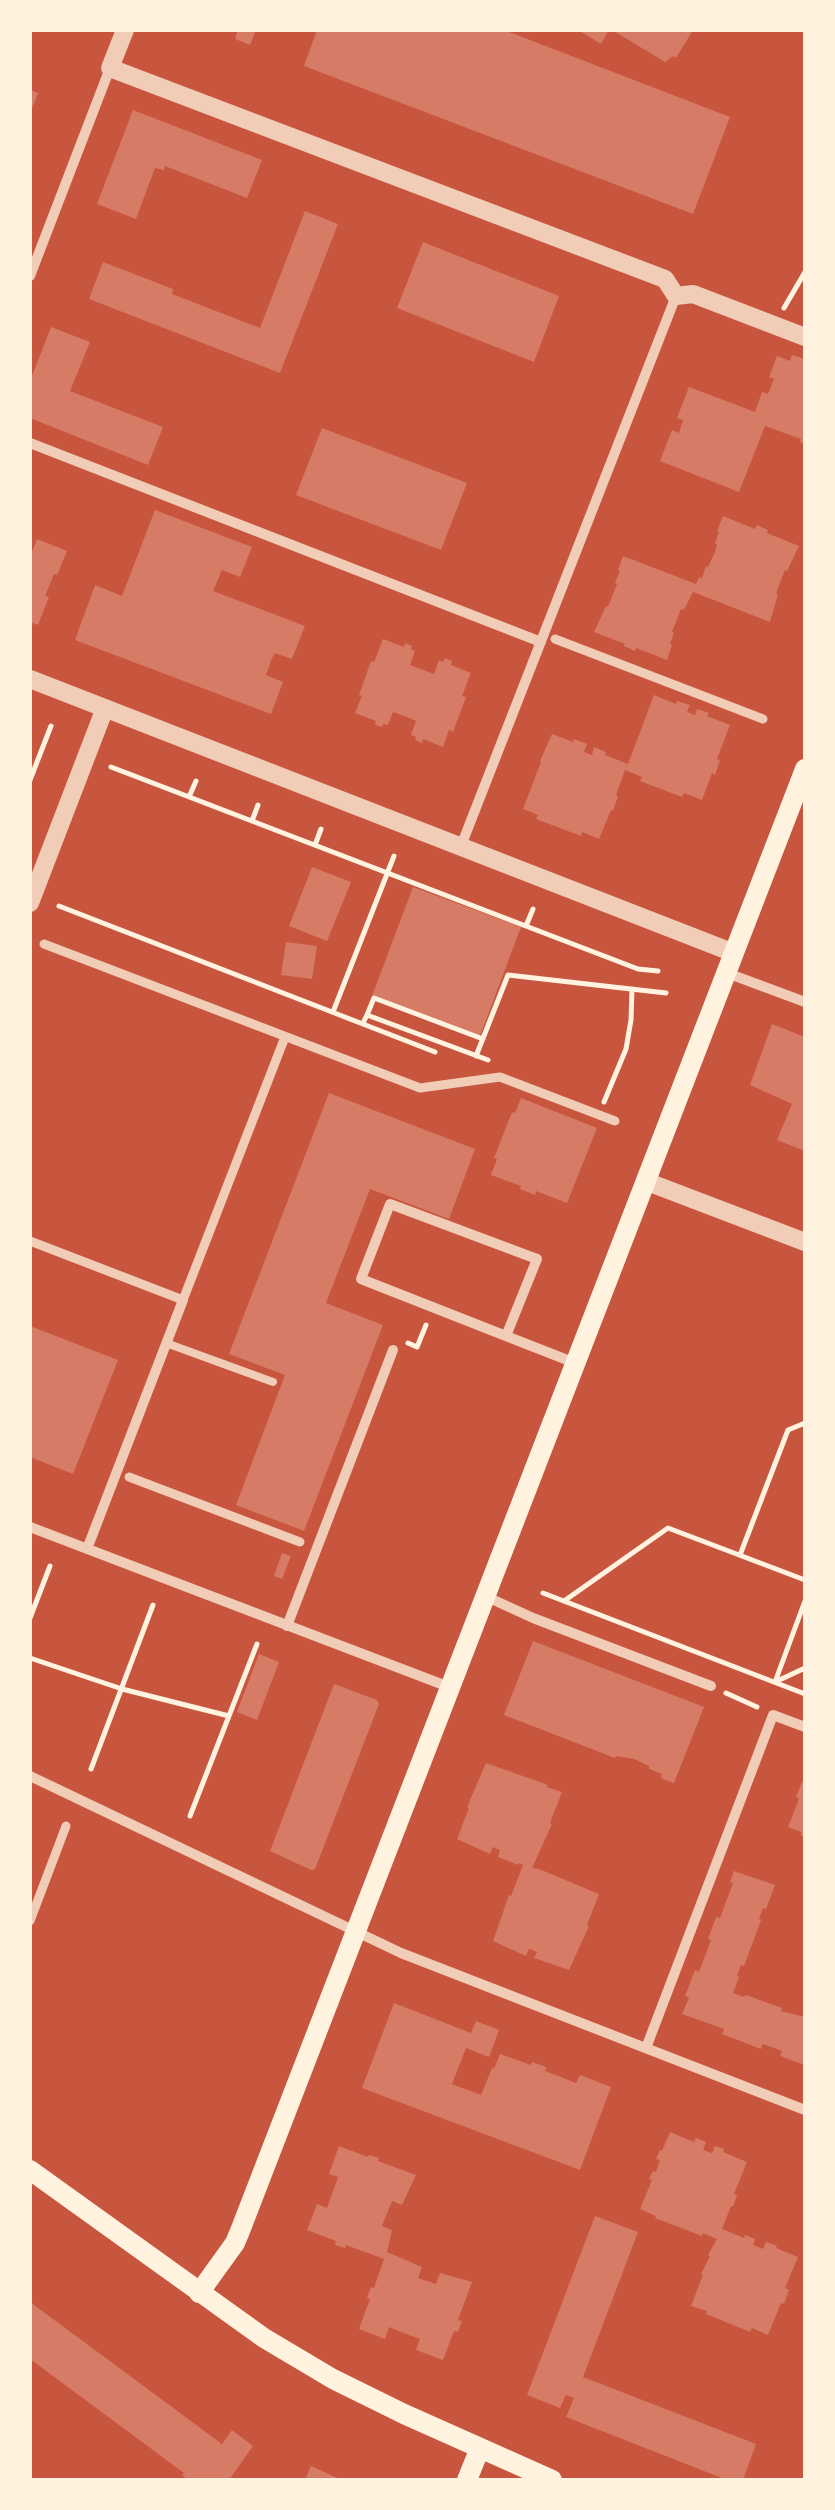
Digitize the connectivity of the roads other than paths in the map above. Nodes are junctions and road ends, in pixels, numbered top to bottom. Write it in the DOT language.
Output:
graph roads {
  1 [pos="125,30"];
  2 [pos="110,68"];
  3 [pos="30,276"];
  4 [pos="676,296"];
  5 [pos="805,337"];
  6 [pos="30,443"];
  7 [pos="555,639"];
  8 [pos="541,642"];
  9 [pos="30,679"];
  10 [pos="105,708"];
  11 [pos="762,719"];
  12 [pos="805,770"];
  13 [pos="461,846"];
  14 [pos="30,903"];
  15 [pos="44,944"];
  16 [pos="730,963"];
  17 [pos="805,1002"];
  18 [pos="286,1038"];
  19 [pos="615,1121"];
  20 [pos="646,1180"];
  21 [pos="30,1241"];
  22 [pos="805,1242"];
  23 [pos="183,1300"];
  24 [pos="506,1336"];
  25 [pos="166,1342"];
  26 [pos="393,1350"];
  27 [pos="575,1363"];
  28 [pos="273,1382"];
  29 [pos="130,1477"];
  30 [pos="30,1527"];
  31 [pos="300,1542"];
  32 [pos="87,1548"];
  33 [pos="485,1596"];
  34 [pos="287,1626"];
  35 [pos="712,1686"];
  36 [pos="450,1688"];
  37 [pos="805,1727"];
  38 [pos="30,1776"];
  39 [pos="66,1826"];
  40 [pos="30,1921"];
  41 [pos="355,1932"];
  42 [pos="646,2048"];
  43 [pos="805,2110"];
  44 [pos="30,2170"];
  45 [pos="200,2293"];
  46 [pos="480,2448"];
  47 [pos="467,2480"];
  48 [pos="552,2480"];
  1 -- 2 [label="street"];
  2 -- 3 [label="street"];
  2 -- 4 [label="street"];
  4 -- 5 [label="street"];
  4 -- 8 [label="street"];
  6 -- 8 [label="street"];
  7 -- 11 [label="street"];
  8 -- 13 [label="street"];
  9 -- 10 [label="street"];
  10 -- 13 [label="street"];
  10 -- 14 [label="street"];
  12 -- 16 [label="main road"];
  13 -- 16 [label="street"];
  15 -- 18 [label="street"];
  16 -- 17 [label="street"];
  16 -- 20 [label="main road"];
  18 -- 19 [label="street"];
  18 -- 23 [label="street"];
  20 -- 22 [label="street"];
  20 -- 27 [label="main road"];
  21 -- 23 [label="street"];
  23 -- 25 [label="street"];
  24 -- 24 [label="street"];
  24 -- 27 [label="street"];
  25 -- 28 [label="lane"];
  25 -- 32 [label="street"];
  26 -- 34 [label="street"];
  27 -- 33 [label="main road"];
  29 -- 31 [label="street"];
  30 -- 32 [label="street"];
  32 -- 34 [label="street"];
  33 -- 35 [label="street"];
  33 -- 36 [label="main road"];
  34 -- 36 [label="street"];
  36 -- 41 [label="main road"];
  37 -- 42 [label="street"];
  38 -- 41 [label="street"];
  39 -- 40 [label="street"];
  41 -- 42 [label="street"];
  41 -- 45 [label="main road"];
  42 -- 43 [label="street"];
  44 -- 45 [label="main road"];
  45 -- 46 [label="main road"];
  46 -- 47 [label="main road"];
  46 -- 48 [label="main road"];
}
